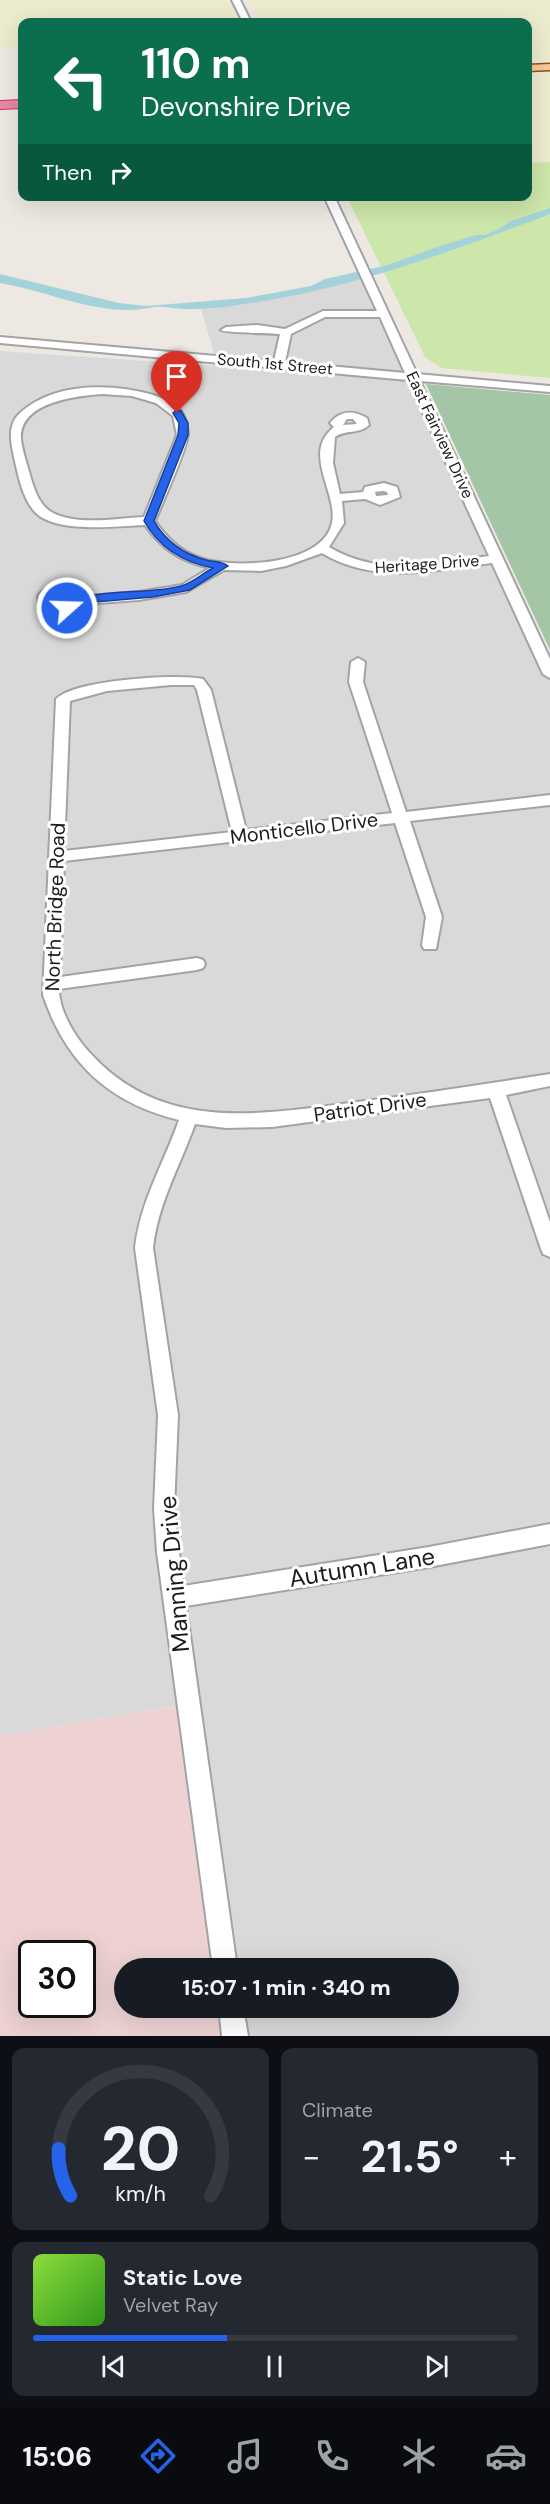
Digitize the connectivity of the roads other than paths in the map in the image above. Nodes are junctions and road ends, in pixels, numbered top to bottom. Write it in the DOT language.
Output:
graph roads {
  1 [pos="236,0"];
  2 [pos="245,18"];
  3 [pos="550,67"];
  4 [pos="532,68"];
  5 [pos="18,91"];
  6 [pos="0,92"];
  7 [pos="18,97"];
  8 [pos="0,98"];
  9 [pos="18,104"];
  10 [pos="0,105"];
  11 [pos="331,201"];
  12 [pos="383,314"];
  13 [pos="226,330"];
  14 [pos="286,332"];
  15 [pos="0,340"];
  16 [pos="279,364"];
  17 [pos="413,377"];
  18 [pos="550,389"];
  19 [pos="340,428"];
  20 [pos="369,495"];
  21 [pos="335,498"];
  22 [pos="149,521"];
  23 [pos="322,548"];
  24 [pos="496,559"];
  25 [pos="223,566"];
  26 [pos="81,600"];
  27 [pos="358,663"];
  28 [pos="550,674"];
  29 [pos="550,800"];
  30 [pos="400,817"];
  31 [pos="240,836"];
  32 [pos="57,857"];
  33 [pos="430,945"];
  34 [pos="197,964"];
  35 [pos="51,984"];
  36 [pos="550,1080"];
  37 [pos="496,1090"];
  38 [pos="189,1115"];
  39 [pos="550,1248"];
  40 [pos="550,1534"];
  41 [pos="174,1598"];
  42 [pos="224,1958"];
  43 [pos="233,2018"];
  44 [pos="235,2036"];
  1 -- 2 [label="street"];
  3 -- 4 [label="main road"];
  5 -- 6 [label="highway"];
  7 -- 8 [label="highway"];
  9 -- 10 [label="highway"];
  11 -- 12 [label="street, East Fairview Drive"];
  12 -- 14 [label="street"];
  12 -- 17 [label="street, East Fairview Drive"];
  13 -- 14 [label="street"];
  14 -- 16 [label="street"];
  15 -- 16 [label="street, South 1st Street"];
  16 -- 17 [label="street, South 1st Street"];
  17 -- 18 [label="street, South 1st Street"];
  17 -- 24 [label="street, East Fairview Drive"];
  19 -- 21 [label="street"];
  20 -- 21 [label="street"];
  21 -- 23 [label="street"];
  22 -- 22 [label="street"];
  22 -- 25 [label="street"];
  23 -- 24 [label="street, Heritage Drive"];
  23 -- 25 [label="street"];
  24 -- 28 [label="street, East Fairview Drive"];
  25 -- 26 [label="street"];
  27 -- 30 [label="street"];
  29 -- 30 [label="street, Monticello Drive"];
  30 -- 31 [label="street, Monticello Drive"];
  30 -- 33 [label="street"];
  31 -- 32 [label="street, Monticello Drive"];
  31 -- 32 [label="street, North Bridge Road"];
  32 -- 35 [label="street, North Bridge Road"];
  34 -- 35 [label="street"];
  35 -- 38 [label="street, North Bridge Road"];
  36 -- 37 [label="street, Patriot Drive"];
  37 -- 38 [label="street, Patriot Drive"];
  37 -- 39 [label="street"];
  38 -- 41 [label="street, Manning Drive"];
  40 -- 41 [label="street, Autumn Lane"];
  41 -- 42 [label="street, Manning Drive"];
  43 -- 44 [label="street"];
}
